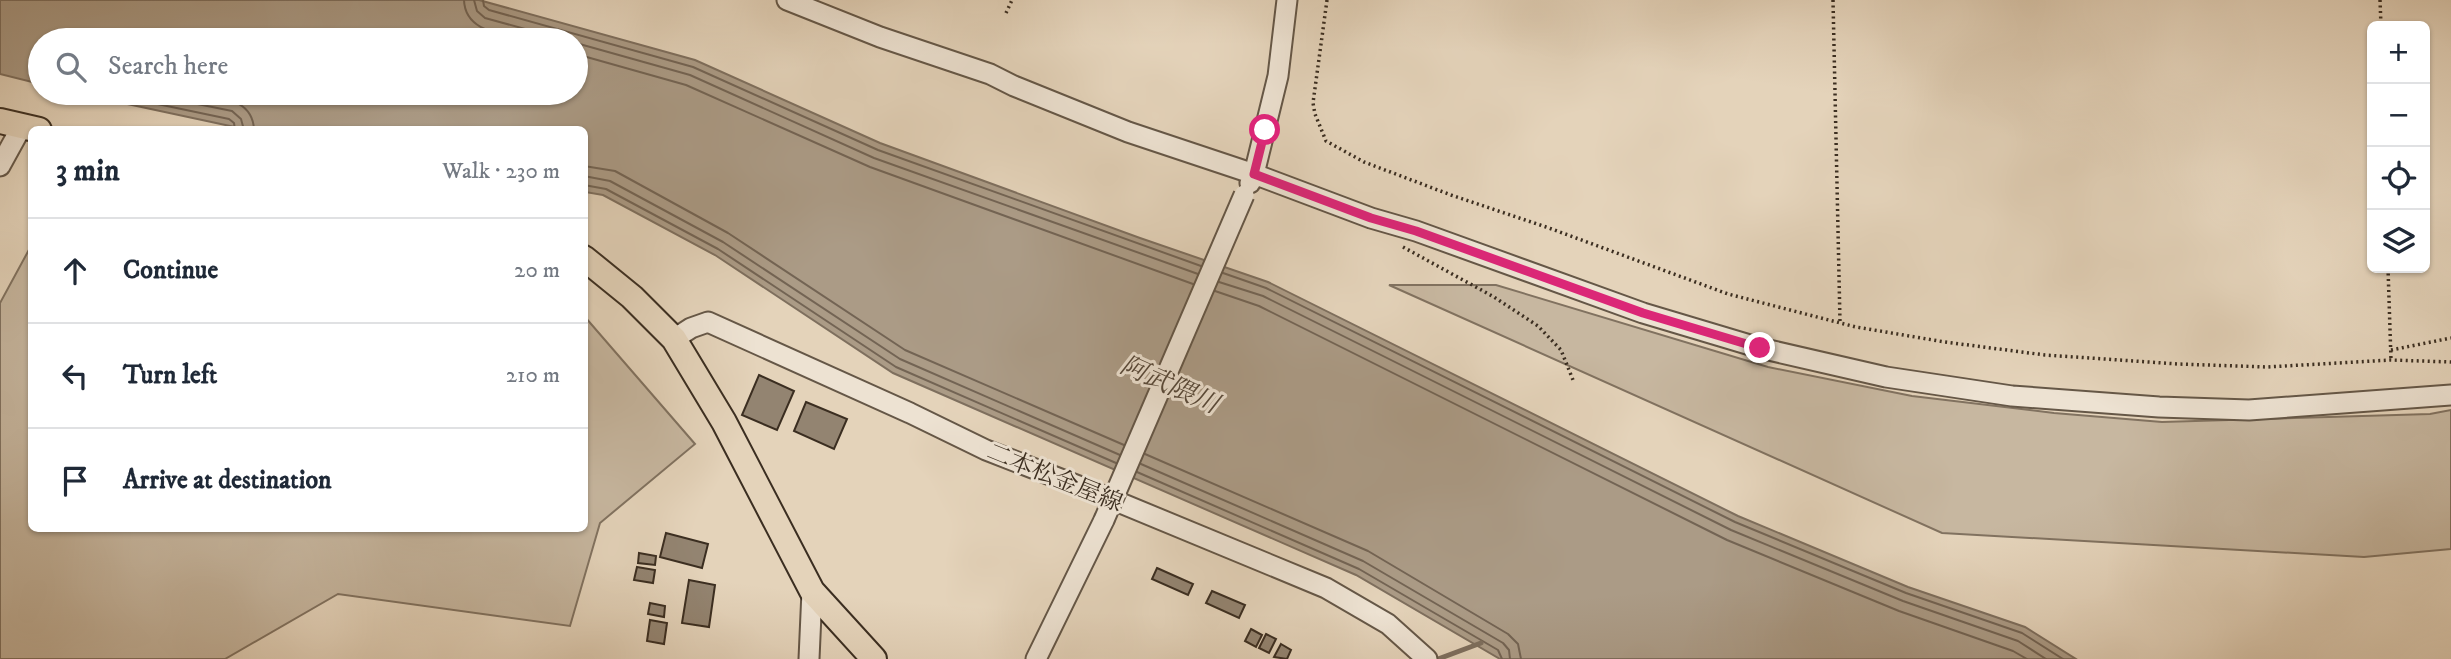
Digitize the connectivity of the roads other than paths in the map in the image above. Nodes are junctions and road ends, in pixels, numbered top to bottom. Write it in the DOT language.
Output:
graph roads {
  1 [pos="787,0"];
  2 [pos="1287,0"];
  3 [pos="21,125"];
  4 [pos="0,166"];
  5 [pos="1254,174"];
  6 [pos="588,261"];
  7 [pos="674,339"];
  8 [pos="2451,395"];
  9 [pos="812,591"];
  10 [pos="1426,658"];
  11 [pos="809,659"];
  12 [pos="874,659"];
  13 [pos="1036,659"];
  1 -- 5 [label="street"];
  2 -- 5 [label="street"];
  3 -- 4 [label="street"];
  5 -- 8 [label="street"];
  5 -- 13 [label="street, bridge"];
  6 -- 7 [label="main road"];
  7 -- 9 [label="main road"];
  7 -- 10 [label="street, 二本松金屋線"];
  9 -- 11 [label="street"];
  9 -- 12 [label="main road"];
}
